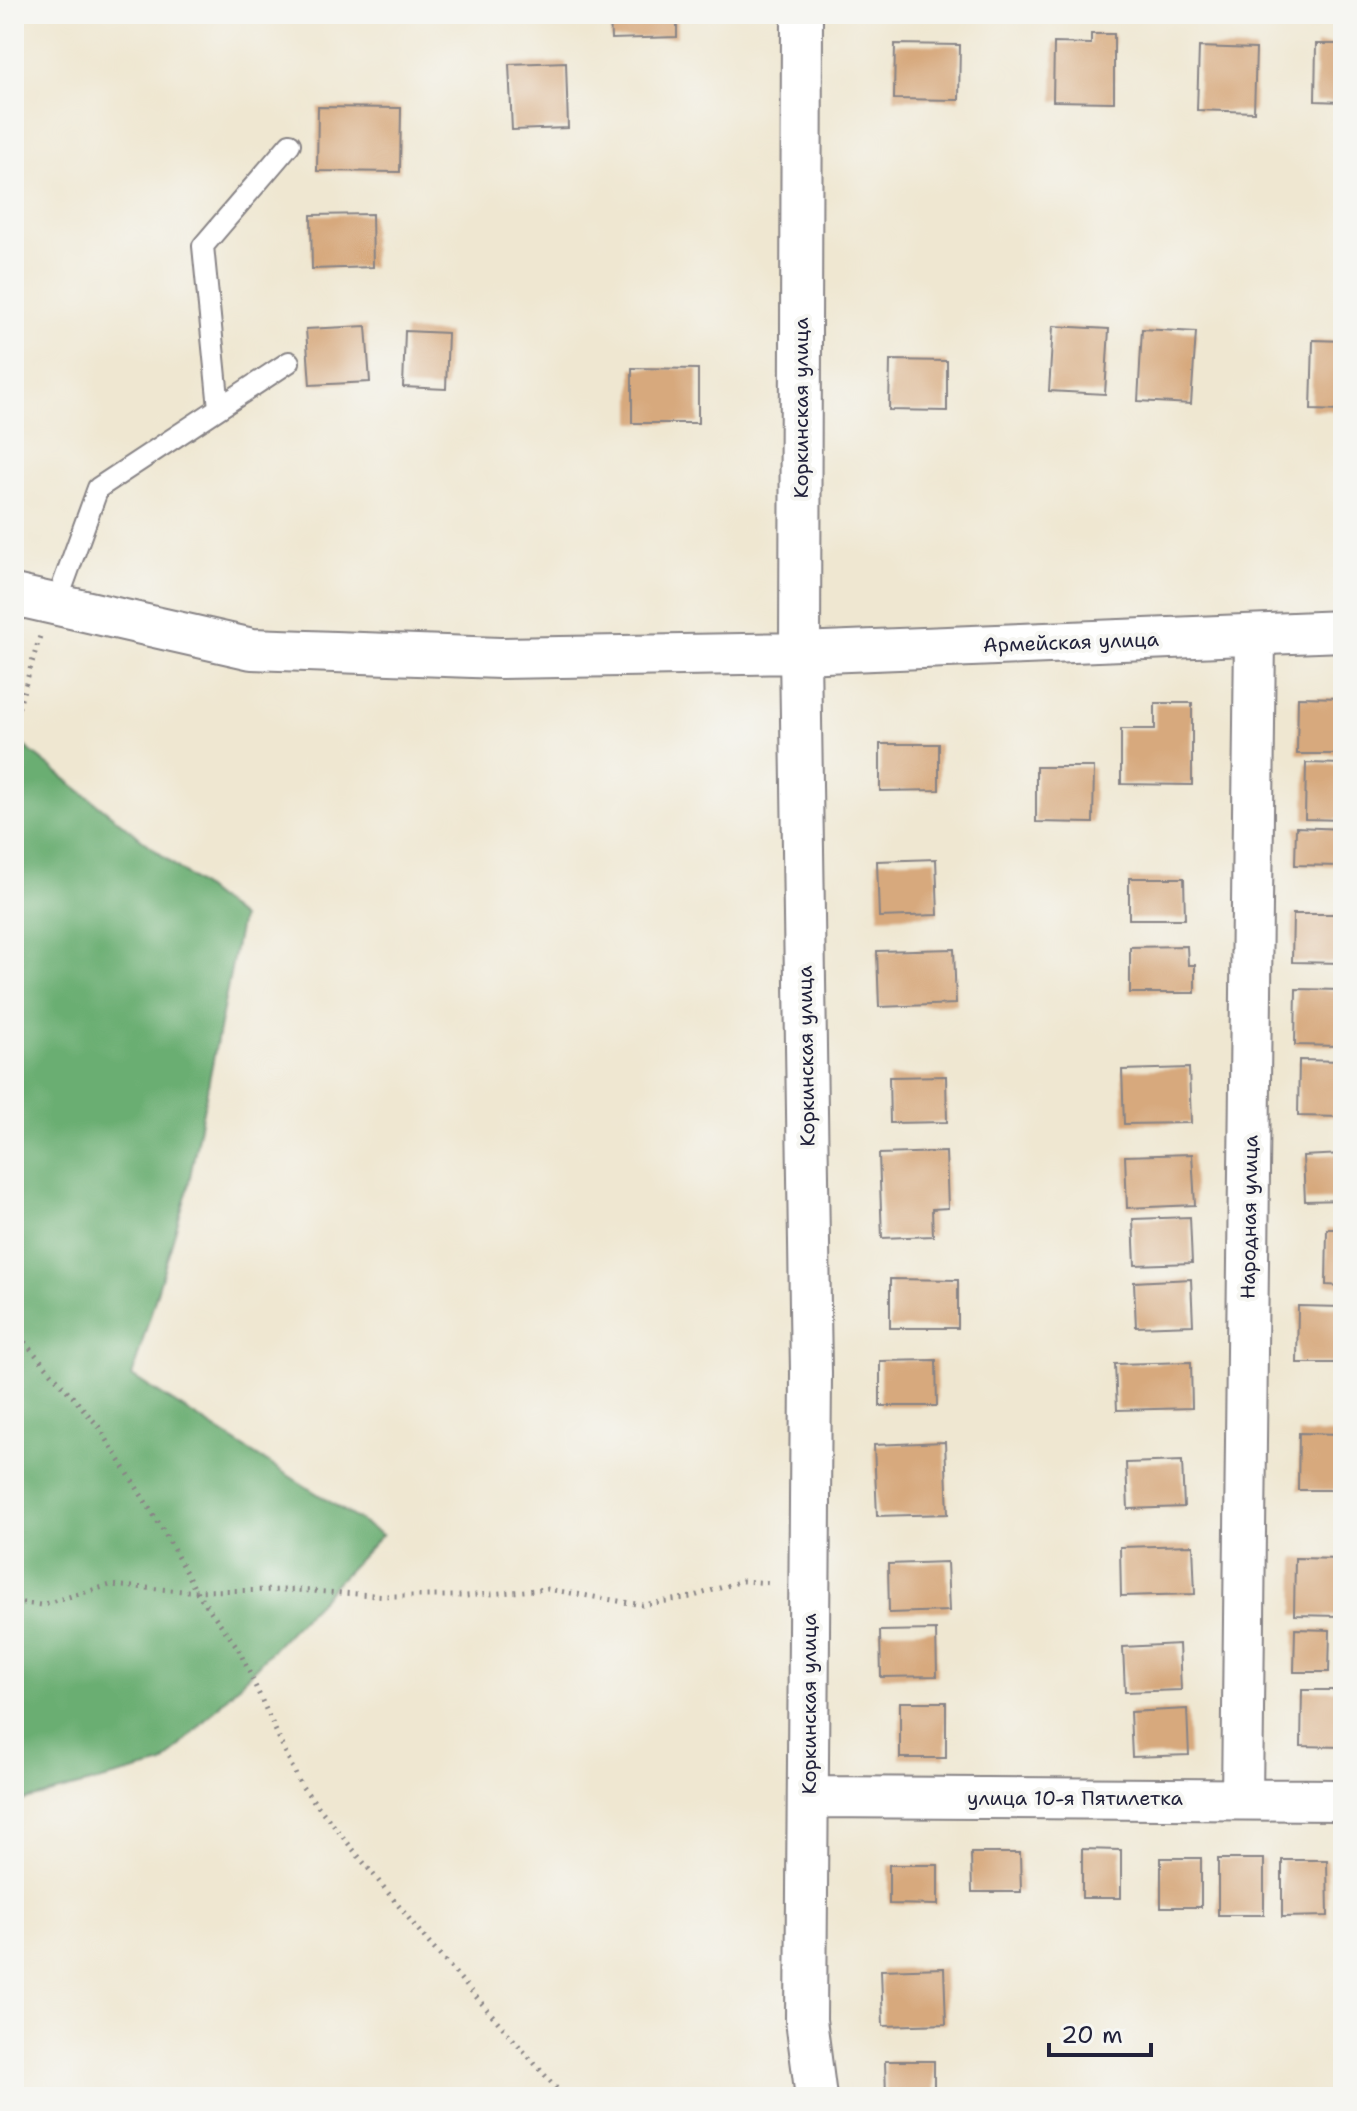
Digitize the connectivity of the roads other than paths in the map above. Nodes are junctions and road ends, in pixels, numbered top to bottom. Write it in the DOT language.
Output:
graph roads {
  1 [pos="802,14"];
  2 [pos="290,144"];
  3 [pos="289,362"];
  4 [pos="219,408"];
  5 [pos="40,600"];
  6 [pos="1343,631"];
  7 [pos="1255,635"];
  8 [pos="800,653"];
  9 [pos="808,1797"];
  10 [pos="1242,1799"];
  11 [pos="1343,1800"];
  12 [pos="816,2097"];
  1 -- 8 [label="street, Коркинская улица"];
  2 -- 4 [label="lane"];
  3 -- 4 [label="lane"];
  4 -- 5 [label="lane"];
  5 -- 8 [label="street, Армейская улица"];
  6 -- 7 [label="street, Армейская улица"];
  7 -- 8 [label="street, Армейская улица"];
  7 -- 10 [label="street, Народная улица"];
  8 -- 9 [label="street, Коркинская улица"];
  9 -- 10 [label="street, улица 10-я Пятилетка"];
  9 -- 12 [label="street, Коркинская улица"];
  10 -- 11 [label="street, улица 10-я Пятилетка"];
}
